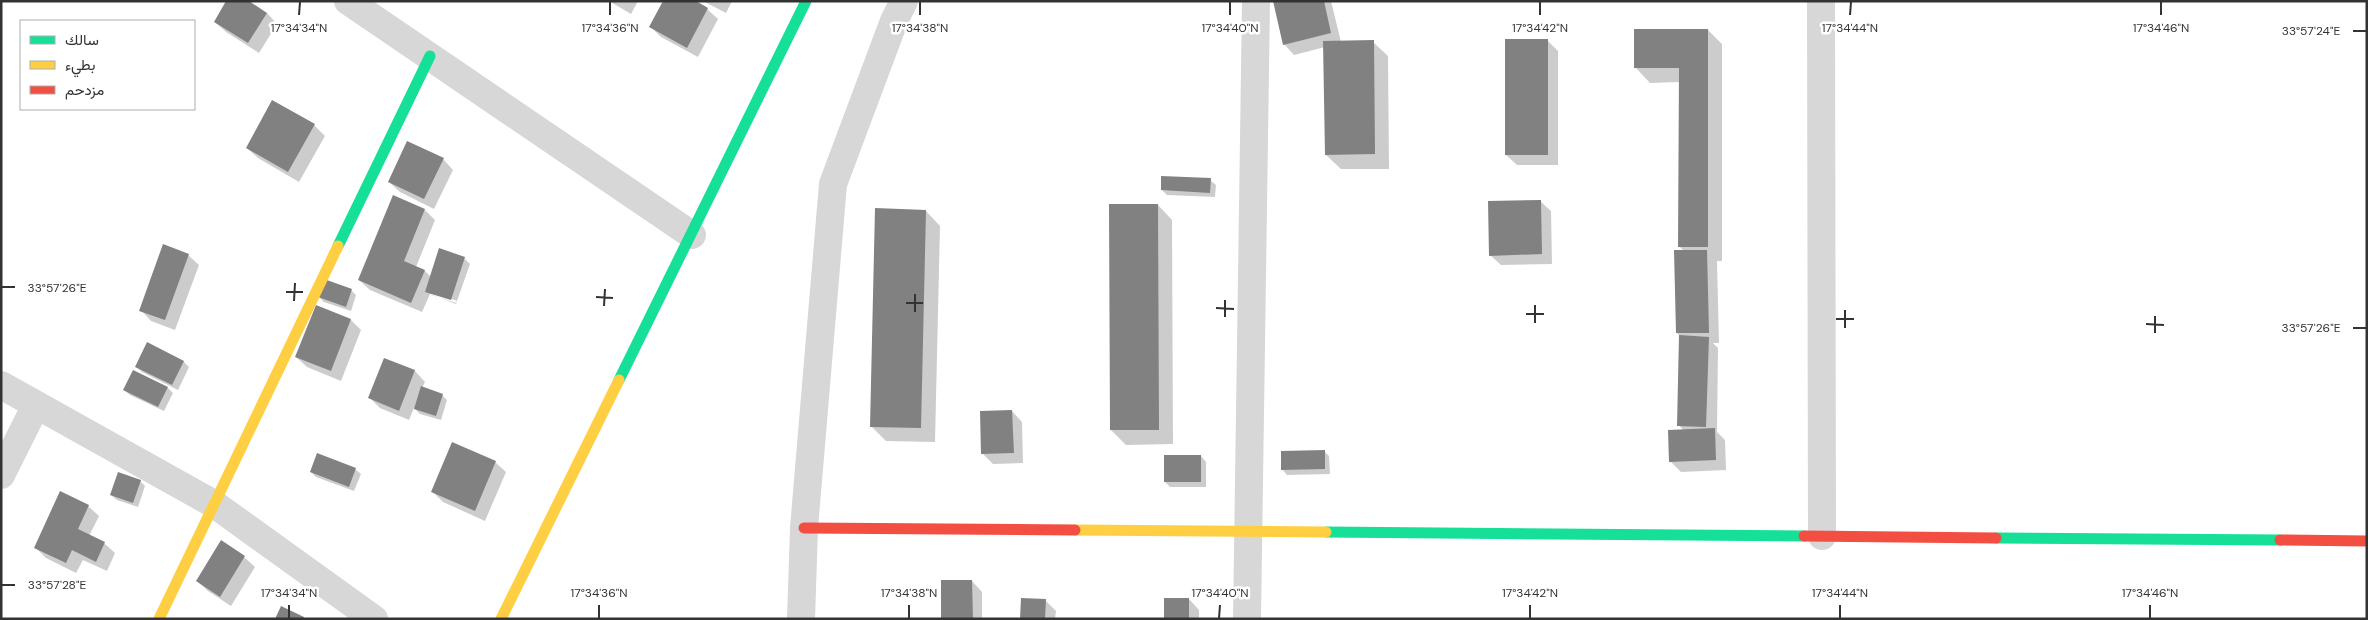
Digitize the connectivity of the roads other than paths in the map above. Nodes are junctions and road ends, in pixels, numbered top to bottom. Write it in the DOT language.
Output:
graph roads {
  1 [pos="806,1"];
  2 [pos="904,1"];
  3 [pos="1256,1"];
  4 [pos="1821,1"];
  5 [pos="362,5"];
  6 [pos="430,56"];
  7 [pos="692,235"];
  8 [pos="1,385"];
  9 [pos="36,405"];
  10 [pos="1,475"];
  11 [pos="214,504"];
  12 [pos="804,528"];
  13 [pos="1247,531"];
  14 [pos="1822,536"];
  15 [pos="2367,540"];
  16 [pos="159,619"];
  17 [pos="374,619"];
  18 [pos="501,619"];
  19 [pos="801,619"];
  20 [pos="1247,619"];
  1 -- 7 [label="street"];
  2 -- 12 [label="street"];
  3 -- 13 [label="street"];
  4 -- 14 [label="street"];
  5 -- 6 [label="street"];
  6 -- 7 [label="street"];
  6 -- 11 [label="street"];
  7 -- 18 [label="street"];
  8 -- 9 [label="street"];
  9 -- 10 [label="street"];
  9 -- 11 [label="street"];
  11 -- 16 [label="street"];
  11 -- 17 [label="street"];
  12 -- 13 [label="street"];
  12 -- 19 [label="street"];
  13 -- 14 [label="street"];
  13 -- 20 [label="street"];
  14 -- 15 [label="street"];
}
